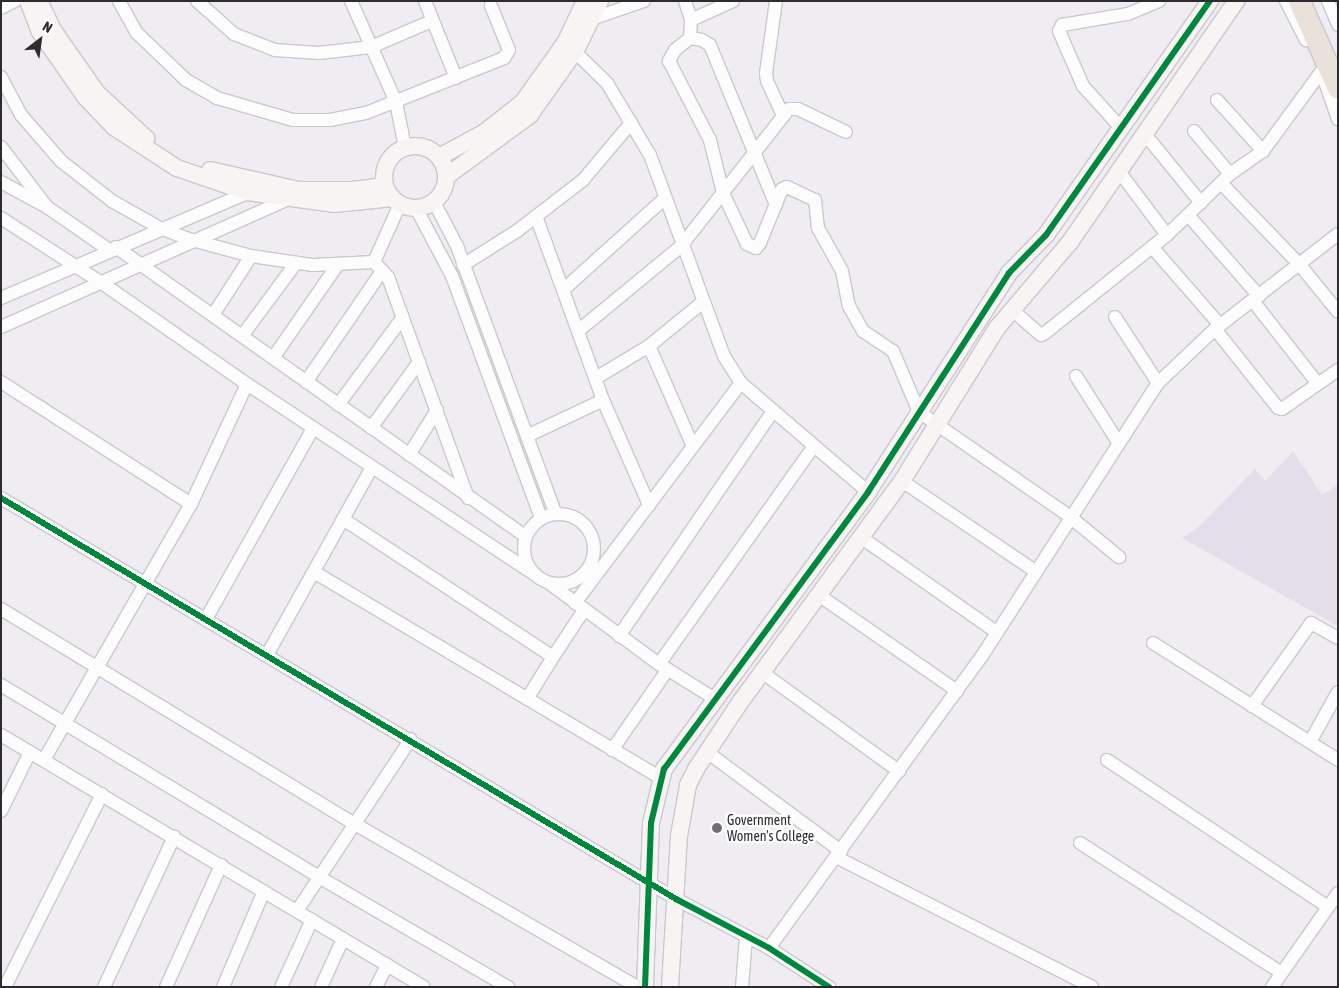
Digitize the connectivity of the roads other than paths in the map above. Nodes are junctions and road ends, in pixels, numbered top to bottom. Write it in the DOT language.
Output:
graph roads {
  1 [pos="15,1"];
  2 [pos="28,1"];
  3 [pos="39,1"];
  4 [pos="119,1"];
  5 [pos="197,1"];
  6 [pos="351,1"];
  7 [pos="425,1"];
  8 [pos="585,1"];
  9 [pos="600,1"];
  10 [pos="644,1"];
  11 [pos="685,1"];
  12 [pos="733,1"];
  13 [pos="776,1"];
  14 [pos="1159,1"];
  15 [pos="1210,1"];
  16 [pos="1236,1"];
  17 [pos="1286,1"];
  18 [pos="1299,1"];
  19 [pos="1314,1"];
  20 [pos="1328,1"];
  21 [pos="492,6"];
  22 [pos="1,8"];
  23 [pos="594,18"];
  24 [pos="691,20"];
  25 [pos="432,21"];
  26 [pos="1338,25"];
  27 [pos="690,38"];
  28 [pos="371,46"];
  29 [pos="571,47"];
  30 [pos="1332,70"];
  31 [pos="1,77"];
  32 [pos="456,78"];
  33 [pos="1217,100"];
  34 [pos="396,102"];
  35 [pos="783,115"];
  36 [pos="1338,119"];
  37 [pos="631,123"];
  38 [pos="1121,128"];
  39 [pos="1194,131"];
  40 [pos="846,132"];
  41 [pos="1144,133"];
  42 [pos="1,146"];
  43 [pos="405,147"];
  44 [pos="1263,151"];
  45 [pos="754,155"];
  46 [pos="439,157"];
  47 [pos="1118,170"];
  48 [pos="447,176"];
  49 [pos="1225,178"];
  50 [pos="1,182"];
  51 [pos="268,184"];
  52 [pos="309,190"];
  53 [pos="247,192"];
  54 [pos="723,193"];
  55 [pos="393,196"];
  56 [pos="291,198"];
  57 [pos="665,198"];
  58 [pos="434,202"];
  59 [pos="1201,203"];
  60 [pos="776,205"];
  61 [pos="47,207"];
  62 [pos="416,208"];
  63 [pos="1188,215"];
  64 [pos="536,216"];
  65 [pos="2,219"];
  66 [pos="160,228"];
  67 [pos="1338,234"];
  68 [pos="1167,235"];
  69 [pos="192,240"];
  70 [pos="681,246"];
  71 [pos="1152,247"];
  72 [pos="113,249"];
  73 [pos="251,256"];
  74 [pos="296,263"];
  75 [pos="141,264"];
  76 [pos="338,264"];
  77 [pos="463,265"];
  78 [pos="1300,265"];
  79 [pos="74,266"];
  80 [pos="378,266"];
  81 [pos="102,282"];
  82 [pos="563,290"];
  83 [pos="1,298"];
  84 [pos="1256,298"];
  85 [pos="703,302"];
  86 [pos="1011,309"];
  87 [pos="1338,312"];
  88 [pos="213,315"];
  89 [pos="403,317"];
  90 [pos="1115,317"];
  91 [pos="1,327"];
  92 [pos="1218,327"];
  93 [pos="578,331"];
  94 [pos="242,336"];
  95 [pos="649,346"];
  96 [pos="273,358"];
  97 [pos="419,362"];
  98 [pos="1338,370"];
  99 [pos="1076,376"];
  100 [pos="596,378"];
  101 [pos="1,382"];
  102 [pos="306,382"];
  103 [pos="741,383"];
  104 [pos="1158,383"];
  105 [pos="247,384"];
  106 [pos="1318,384"];
  107 [pos="603,400"];
  108 [pos="338,405"];
  109 [pos="437,410"];
  110 [pos="773,410"];
  111 [pos="919,412"];
  112 [pos="939,423"];
  113 [pos="313,428"];
  114 [pos="371,428"];
  115 [pos="527,436"];
  116 [pos="1118,442"];
  117 [pos="693,446"];
  118 [pos="814,446"];
  119 [pos="409,455"];
  120 [pos="372,467"];
  121 [pos="902,481"];
  122 [pos="868,492"];
  123 [pos="1,498"];
  124 [pos="468,498"];
  125 [pos="191,504"];
  126 [pos="649,505"];
  127 [pos="555,513"];
  128 [pos="1069,516"];
  129 [pos="541,518"];
  130 [pos="343,520"];
  131 [pos="525,536"];
  132 [pos="862,538"];
  133 [pos="1119,556"];
  134 [pos="314,572"];
  135 [pos="1035,572"];
  136 [pos="534,574"];
  137 [pos="547,582"];
  138 [pos="146,583"];
  139 [pos="820,596"];
  140 [pos="580,607"];
  141 [pos="1,608"];
  142 [pos="206,619"];
  143 [pos="995,631"];
  144 [pos="620,636"];
  145 [pos="1338,638"];
  146 [pos="1153,643"];
  147 [pos="268,655"];
  148 [pos="553,657"];
  149 [pos="98,665"];
  150 [pos="664,667"];
  151 [pos="763,673"];
  152 [pos="1,685"];
  153 [pos="957,691"];
  154 [pos="1338,692"];
  155 [pos="527,699"];
  156 [pos="715,699"];
  157 [pos="1252,706"];
  158 [pos="65,724"];
  159 [pos="1,735"];
  160 [pos="411,739"];
  161 [pos="1310,742"];
  162 [pos="612,750"];
  163 [pos="30,752"];
  164 [pos="708,752"];
  165 [pos="44,760"];
  166 [pos="1107,760"];
  167 [pos="1338,760"];
  168 [pos="899,771"];
  169 [pos="661,778"];
  170 [pos="102,794"];
  171 [pos="1,811"];
  172 [pos="355,824"];
  173 [pos="174,837"];
  174 [pos="1080,843"];
  175 [pos="838,854"];
  176 [pos="220,865"];
  177 [pos="319,877"];
  178 [pos="651,884"];
  179 [pos="264,891"];
  180 [pos="1338,893"];
  181 [pos="676,899"];
  182 [pos="1328,907"];
  183 [pos="297,911"];
  184 [pos="312,920"];
  185 [pos="746,937"];
  186 [pos="343,940"];
  187 [pos="770,948"];
  188 [pos="387,965"];
  189 [pos="1280,972"];
  190 [pos="5,981"];
  191 [pos="419,986"];
  192 [pos="104,987"];
  193 [pos="166,987"];
  194 [pos="224,987"];
  195 [pos="281,987"];
  196 [pos="321,987"];
  197 [pos="376,987"];
  198 [pos="508,987"];
  199 [pos="637,987"];
  200 [pos="645,987"];
  201 [pos="670,987"];
  202 [pos="742,987"];
  203 [pos="829,987"];
  204 [pos="1092,987"];
  205 [pos="1272,987"];
  1 -- 22 [label="street"];
  2 -- 53 [label="street"];
  3 -- 51 [label="street"];
  4 -- 34 [label="street"];
  5 -- 28 [label="street"];
  6 -- 28 [label="street"];
  7 -- 25 [label="street"];
  8 -- 29 [label="street"];
  9 -- 23 [label="street"];
  10 -- 23 [label="street"];
  11 -- 24 [label="street"];
  12 -- 24 [label="street"];
  13 -- 35 [label="street"];
  14 -- 38 [label="street"];
  15 -- 38 [label="street"];
  16 -- 41 [label="street"];
  17 -- 30 [label="street"];
  18 -- 30 [label="highway"];
  19 -- 30 [label="highway"];
  20 -- 26 [label="street"];
  21 -- 32 [label="street"];
  23 -- 29 [label="street"];
  24 -- 27 [label="street"];
  25 -- 28 [label="street"];
  25 -- 32 [label="street"];
  27 -- 45 [label="street"];
  27 -- 54 [label="street"];
  28 -- 34 [label="street"];
  29 -- 37 [label="street"];
  29 -- 46 [label="street"];
  29 -- 48 [label="street"];
  30 -- 36 [label="street"];
  30 -- 44 [label="street"];
  31 -- 66 [label="street"];
  32 -- 34 [label="street"];
  33 -- 44 [label="street"];
  34 -- 43 [label="street"];
  35 -- 40 [label="street"];
  35 -- 45 [label="street"];
  37 -- 57 [label="street"];
  37 -- 64 [label="street"];
  38 -- 111 [label="street"];
  39 -- 49 [label="street"];
  41 -- 47 [label="street"];
  41 -- 59 [label="street"];
  42 -- 61 [label="street"];
  43 -- 46 [label="street"];
  43 -- 55 [label="street"];
  44 -- 49 [label="street"];
  45 -- 54 [label="street"];
  45 -- 60 [label="street"];
  46 -- 48 [label="street"];
  47 -- 68 [label="street"];
  47 -- 86 [label="street"];
  48 -- 58 [label="street"];
  49 -- 59 [label="street"];
  49 -- 78 [label="street"];
  50 -- 61 [label="street"];
  51 -- 52 [label="street"];
  51 -- 53 [label="street"];
  52 -- 55 [label="street"];
  52 -- 56 [label="street"];
  53 -- 56 [label="street"];
  53 -- 66 [label="street"];
  54 -- 60 [label="street"];
  54 -- 70 [label="street"];
  55 -- 56 [label="street"];
  55 -- 62 [label="street"];
  55 -- 80 [label="street"];
  56 -- 69 [label="street"];
  57 -- 70 [label="street"];
  57 -- 82 [label="street"];
  58 -- 62 [label="street"];
  58 -- 77 [label="street"];
  59 -- 63 [label="street"];
  60 -- 111 [label="street"];
  61 -- 72 [label="street"];
  62 -- 129 [label="street"];
  63 -- 68 [label="street"];
  63 -- 84 [label="street"];
  64 -- 77 [label="street"];
  64 -- 82 [label="street"];
  65 -- 79 [label="street"];
  66 -- 69 [label="street"];
  66 -- 72 [label="street"];
  67 -- 78 [label="street"];
  68 -- 71 [label="street"];
  69 -- 73 [label="street"];
  69 -- 75 [label="street"];
  70 -- 85 [label="street"];
  70 -- 93 [label="street"];
  71 -- 86 [label="street"];
  71 -- 92 [label="street"];
  72 -- 75 [label="street"];
  72 -- 79 [label="street"];
  73 -- 74 [label="street"];
  73 -- 88 [label="street"];
  74 -- 76 [label="street"];
  74 -- 94 [label="street"];
  75 -- 81 [label="street"];
  75 -- 88 [label="street"];
  76 -- 80 [label="street"];
  76 -- 96 [label="street"];
  77 -- 115 [label="street"];
  78 -- 84 [label="street"];
  78 -- 87 [label="street"];
  79 -- 81 [label="street"];
  79 -- 83 [label="street"];
  80 -- 89 [label="street"];
  80 -- 102 [label="street"];
  81 -- 91 [label="street"];
  81 -- 105 [label="street"];
  82 -- 93 [label="street"];
  84 -- 92 [label="street"];
  84 -- 106 [label="street"];
  85 -- 95 [label="street"];
  85 -- 103 [label="street"];
  86 -- 112 [label="street"];
  88 -- 94 [label="street"];
  89 -- 97 [label="street"];
  89 -- 108 [label="street"];
  90 -- 104 [label="street"];
  92 -- 104 [label="street"];
  92 -- 106 [label="street"];
  93 -- 100 [label="street"];
  94 -- 96 [label="street"];
  95 -- 100 [label="street"];
  95 -- 117 [label="street"];
  96 -- 102 [label="street"];
  97 -- 109 [label="street"];
  97 -- 114 [label="street"];
  98 -- 106 [label="street"];
  99 -- 116 [label="street"];
  100 -- 107 [label="street"];
  101 -- 125 [label="street"];
  102 -- 108 [label="street"];
  103 -- 110 [label="street"];
  103 -- 117 [label="street"];
  104 -- 116 [label="street"];
  105 -- 113 [label="street"];
  105 -- 125 [label="street"];
  107 -- 115 [label="street"];
  107 -- 126 [label="street"];
  108 -- 114 [label="street"];
  109 -- 119 [label="street"];
  109 -- 124 [label="street"];
  110 -- 118 [label="street"];
  110 -- 144 [label="street"];
  111 -- 112 [label="street"];
  111 -- 122 [label="street"];
  112 -- 121 [label="street"];
  112 -- 128 [label="street"];
  113 -- 120 [label="street"];
  113 -- 142 [label="street"];
  114 -- 119 [label="street"];
  115 -- 127 [label="street"];
  116 -- 128 [label="street"];
  117 -- 126 [label="street"];
  118 -- 122 [label="street"];
  118 -- 150 [label="street"];
  119 -- 124 [label="street"];
  120 -- 130 [label="street"];
  120 -- 136 [label="street"];
  121 -- 132 [label="street"];
  121 -- 135 [label="street"];
  122 -- 156 [label="street"];
  123 -- 138 [label="street"];
  124 -- 131 [label="street"];
  125 -- 138 [label="street"];
  126 -- 140 [label="street"];
  127 -- 129 [label="street"];
  127 -- 137 [label="street"];
  128 -- 133 [label="street"];
  128 -- 135 [label="street"];
  129 -- 131 [label="street"];
  130 -- 134 [label="street"];
  130 -- 148 [label="street"];
  131 -- 136 [label="street"];
  132 -- 139 [label="street"];
  132 -- 143 [label="street"];
  134 -- 147 [label="street"];
  134 -- 155 [label="street"];
  135 -- 143 [label="street"];
  136 -- 137 [label="street"];
  137 -- 140 [label="street"];
  138 -- 142 [label="street"];
  138 -- 149 [label="street"];
  139 -- 151 [label="street"];
  139 -- 153 [label="street"];
  140 -- 144 [label="street"];
  140 -- 148 [label="street"];
  141 -- 149 [label="street"];
  142 -- 147 [label="street"];
  143 -- 153 [label="street"];
  144 -- 150 [label="street"];
  145 -- 157 [label="street"];
  146 -- 157 [label="street"];
  147 -- 160 [label="street"];
  148 -- 155 [label="street"];
  149 -- 158 [label="street"];
  149 -- 172 [label="street"];
  150 -- 156 [label="street"];
  150 -- 162 [label="street"];
  151 -- 164 [label="street"];
  151 -- 168 [label="street"];
  152 -- 158 [label="street"];
  153 -- 168 [label="street"];
  154 -- 161 [label="street"];
  155 -- 162 [label="street"];
  156 -- 169 [label="street"];
  157 -- 161 [label="street"];
  158 -- 165 [label="street"];
  158 -- 177 [label="street"];
  159 -- 163 [label="street"];
  160 -- 172 [label="street"];
  160 -- 178 [label="street"];
  161 -- 167 [label="street"];
  162 -- 169 [label="street"];
  163 -- 165 [label="street"];
  163 -- 171 [label="street"];
  164 -- 175 [label="street"];
  164 -- 181 [label="street"];
  165 -- 170 [label="street"];
  166 -- 182 [label="street"];
  168 -- 175 [label="street"];
  169 -- 178 [label="street"];
  170 -- 173 [label="street"];
  170 -- 190 [label="street"];
  172 -- 177 [label="street"];
  172 -- 199 [label="street"];
  173 -- 176 [label="street"];
  173 -- 192 [label="street"];
  174 -- 189 [label="street"];
  175 -- 187 [label="street"];
  175 -- 204 [label="street"];
  176 -- 179 [label="street"];
  176 -- 193 [label="street"];
  177 -- 183 [label="street"];
  177 -- 198 [label="street"];
  178 -- 181 [label="street"];
  178 -- 200 [label="street"];
  179 -- 183 [label="street"];
  179 -- 194 [label="street"];
  180 -- 182 [label="street"];
  181 -- 185 [label="street"];
  181 -- 201 [label="street"];
  182 -- 189 [label="street"];
  183 -- 184 [label="street"];
  184 -- 186 [label="street"];
  184 -- 195 [label="street"];
  185 -- 187 [label="street"];
  185 -- 202 [label="street"];
  186 -- 188 [label="street"];
  186 -- 196 [label="street"];
  187 -- 203 [label="street"];
  188 -- 191 [label="street"];
  188 -- 197 [label="street"];
  189 -- 205 [label="street"];
}
